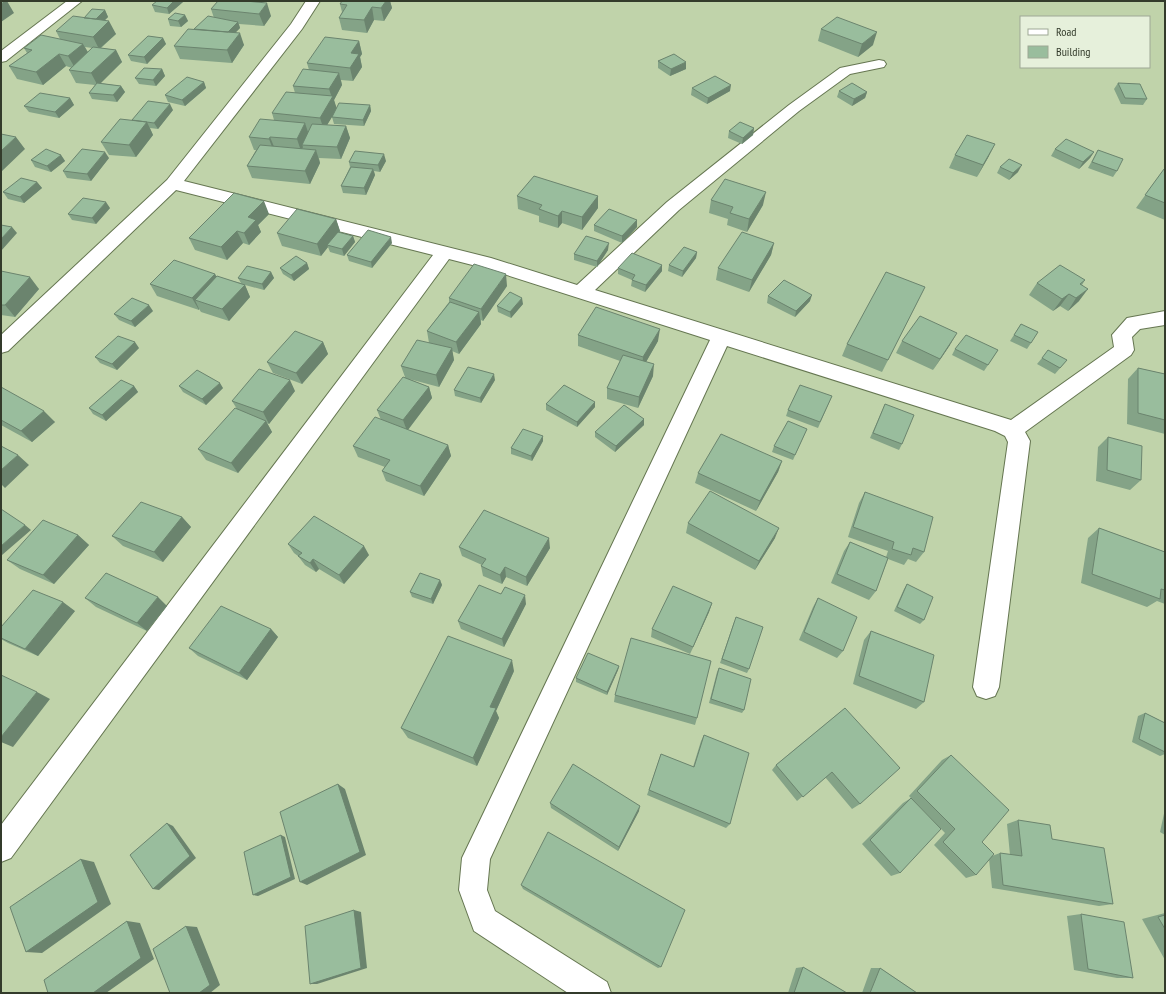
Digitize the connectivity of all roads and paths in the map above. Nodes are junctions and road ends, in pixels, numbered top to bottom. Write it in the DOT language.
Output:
graph roads {
  1 [pos="75,1"];
  2 [pos="313,1"];
  3 [pos="1,58"];
  4 [pos="879,64"];
  5 [pos="173,184"];
  6 [pos="445,252"];
  7 [pos="582,291"];
  8 [pos="1165,318"];
  9 [pos="722,336"];
  10 [pos="1,346"];
  11 [pos="1012,430"];
  12 [pos="986,687"];
  13 [pos="1,848"];
  14 [pos="596,993"];
  1 -- 3 [label="street"];
  2 -- 5 [label="street"];
  4 -- 7 [label="street"];
  5 -- 6 [label="street"];
  5 -- 10 [label="street"];
  6 -- 7 [label="street"];
  6 -- 13 [label="street"];
  7 -- 9 [label="street"];
  8 -- 11 [label="street"];
  9 -- 11 [label="street"];
  9 -- 14 [label="street"];
  11 -- 12 [label="street"];
}
